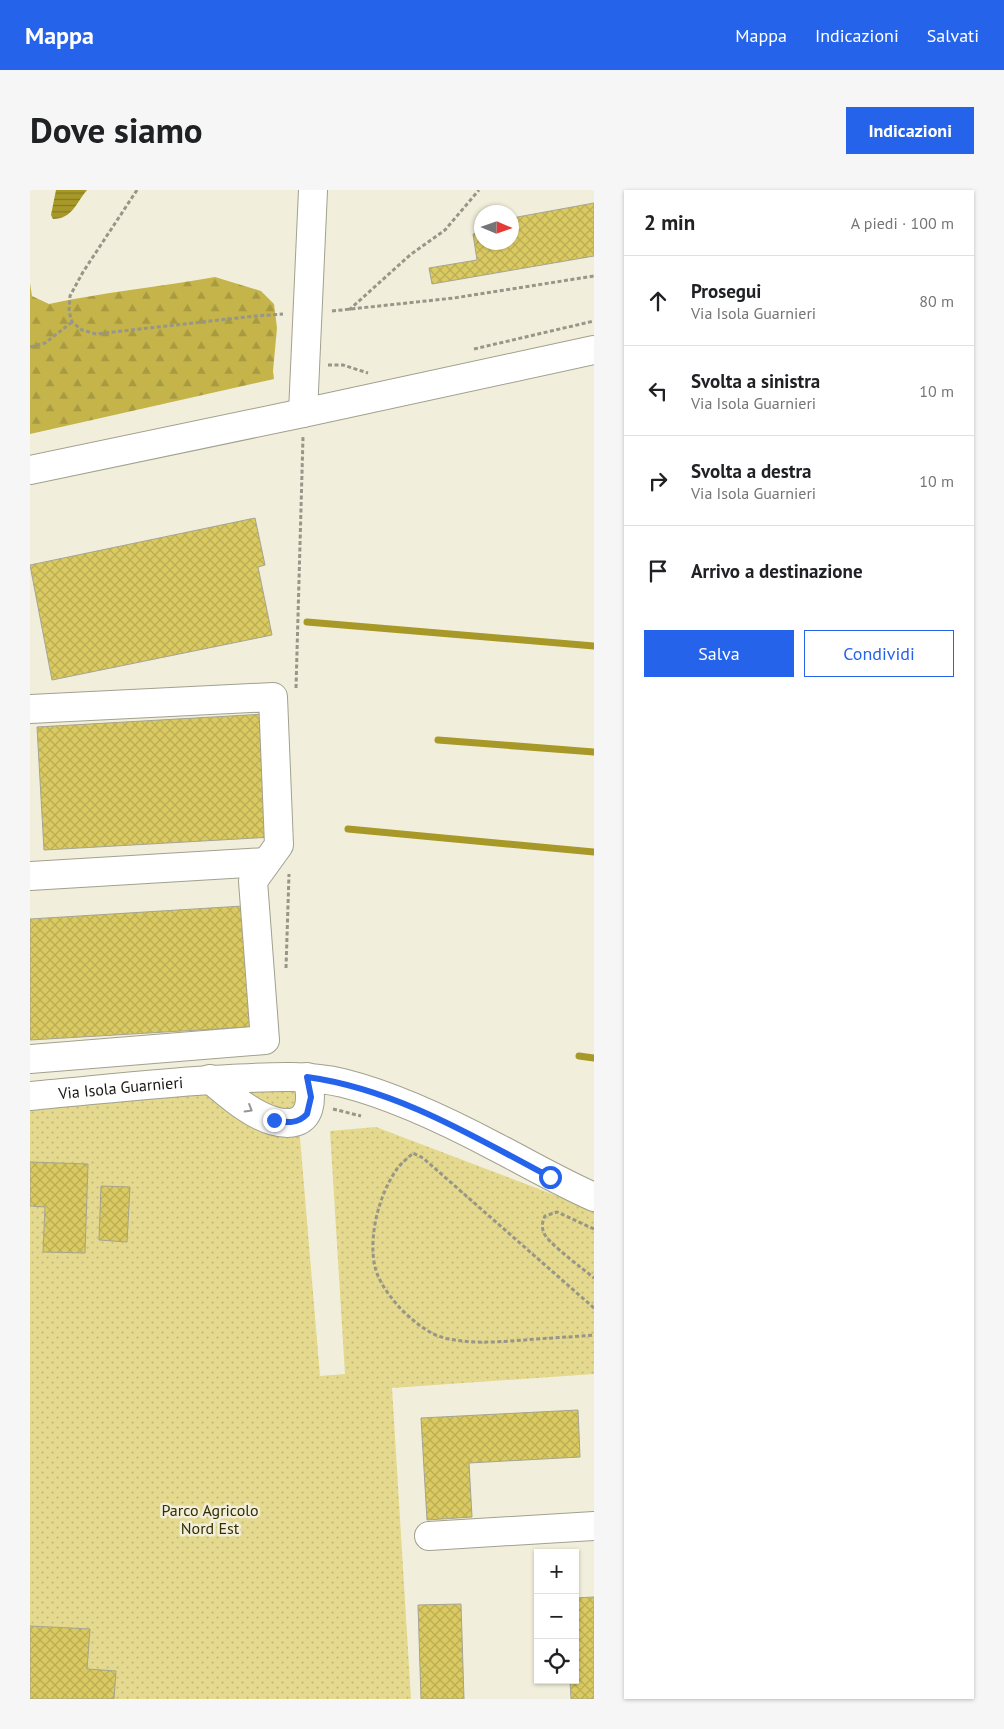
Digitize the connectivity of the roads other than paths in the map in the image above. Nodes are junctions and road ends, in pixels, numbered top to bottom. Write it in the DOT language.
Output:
graph roads {
  1 [pos="313,190"];
  2 [pos="594,350"];
  3 [pos="303,414"];
  4 [pos="30,470"];
  5 [pos="30,709"];
  6 [pos="266,862"];
  7 [pos="30,876"];
  8 [pos="30,1059"];
  9 [pos="307,1077"];
  10 [pos="210,1080"];
  11 [pos="30,1096"];
  12 [pos="594,1197"];
  13 [pos="594,1526"];
  14 [pos="428,1536"];
  1 -- 3 [label="street"];
  2 -- 3 [label="street"];
  3 -- 4 [label="street"];
  5 -- 6 [label="street"];
  6 -- 7 [label="street"];
  6 -- 8 [label="street"];
  9 -- 10 [label="street, Via Isola Guarnieri"];
  10 -- 9 [label="street, one-way"];
  9 -- 12 [label="street, Via Isola Guarnieri"];
  10 -- 11 [label="street, Via Isola Guarnieri"];
  13 -- 14 [label="street"];
}
